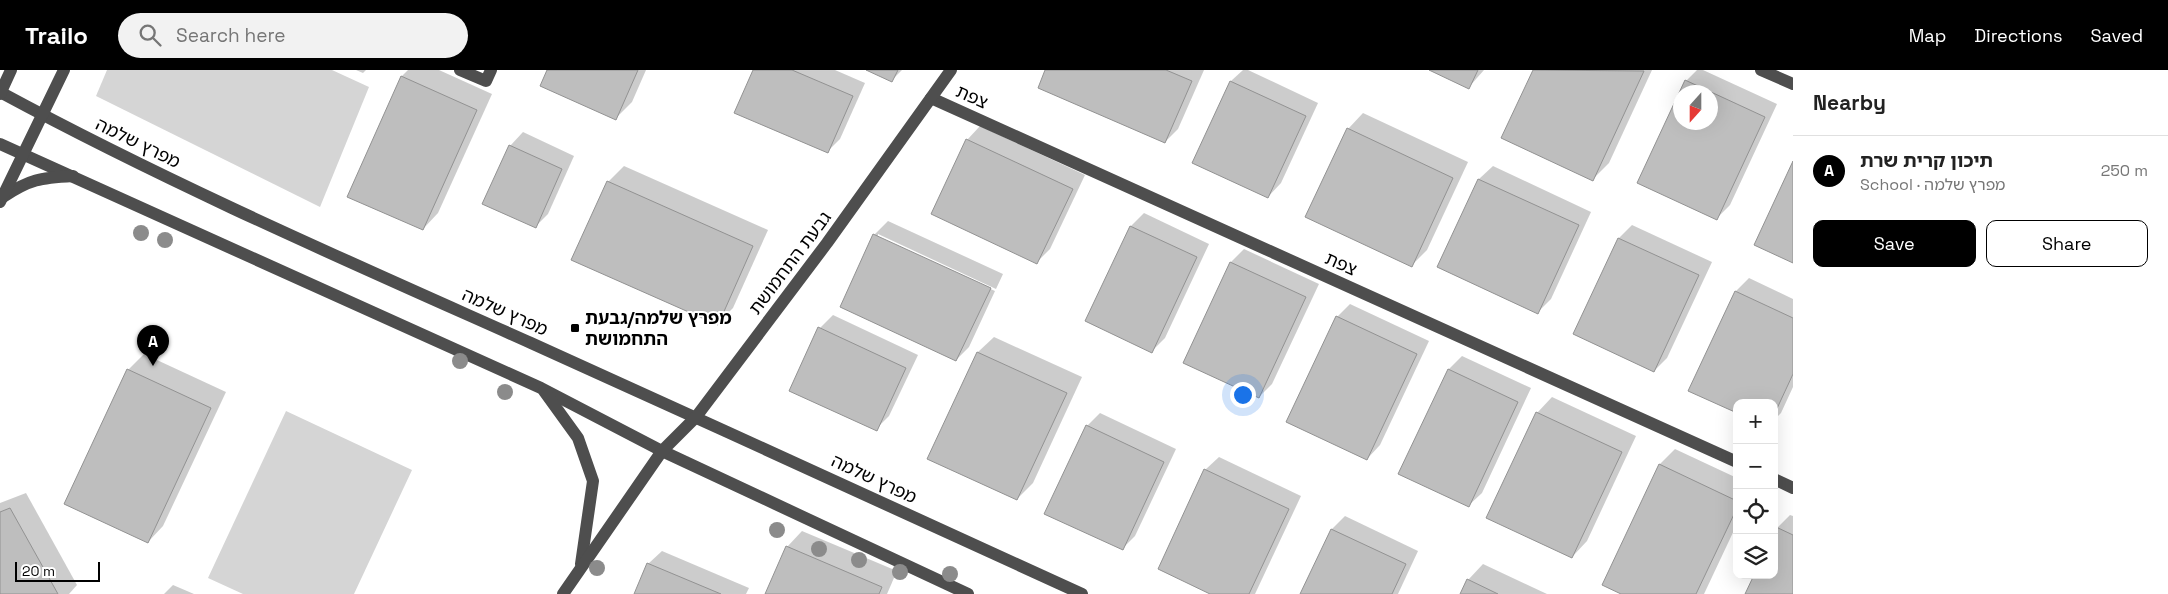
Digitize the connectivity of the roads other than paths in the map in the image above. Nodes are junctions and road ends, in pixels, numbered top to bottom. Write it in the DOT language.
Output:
graph roads {
  1 [pos="11,70"];
  2 [pos="64,70"];
  3 [pos="460,70"];
  4 [pos="491,70"];
  5 [pos="951,70"];
  6 [pos="1761,70"];
  7 [pos="1793,84"];
  8 [pos="0,93"];
  9 [pos="931,98"];
  10 [pos="42,115"];
  11 [pos="0,144"];
  12 [pos="24,153"];
  13 [pos="74,176"];
  14 [pos="1,200"];
  15 [pos="542,388"];
  16 [pos="696,417"];
  17 [pos="662,451"];
  18 [pos="1733,460"];
  19 [pos="1778,481"];
  20 [pos="1793,488"];
  21 [pos="581,567"];
  22 [pos="562,594"];
  23 [pos="968,594"];
  24 [pos="1082,594"];
  1 -- 8 [label="street"];
  2 -- 10 [label="street"];
  3 -- 4 [label="street"];
  5 -- 9 [label="street, גבעת התחמושת"];
  6 -- 7 [label="street"];
  8 -- 10 [label="street, מפרץ שלמה"];
  9 -- 16 [label="street, גבעת התחמושת"];
  9 -- 18 [label="street, צפת"];
  10 -- 12 [label="street"];
  10 -- 16 [label="street, מפרץ שלמה"];
  11 -- 12 [label="street"];
  12 -- 13 [label="street"];
  12 -- 14 [label="street"];
  13 -- 14 [label="street"];
  13 -- 15 [label="street"];
  15 -- 17 [label="street"];
  15 -- 21 [label="street"];
  16 -- 17 [label="street, גבעת התחמושת"];
  16 -- 24 [label="street, מפרץ שלמה"];
  17 -- 21 [label="street, גבעת התחמושת"];
  17 -- 23 [label="street"];
  19 -- 20 [label="street"];
  21 -- 22 [label="street, גבעת התחמושת"];
}
